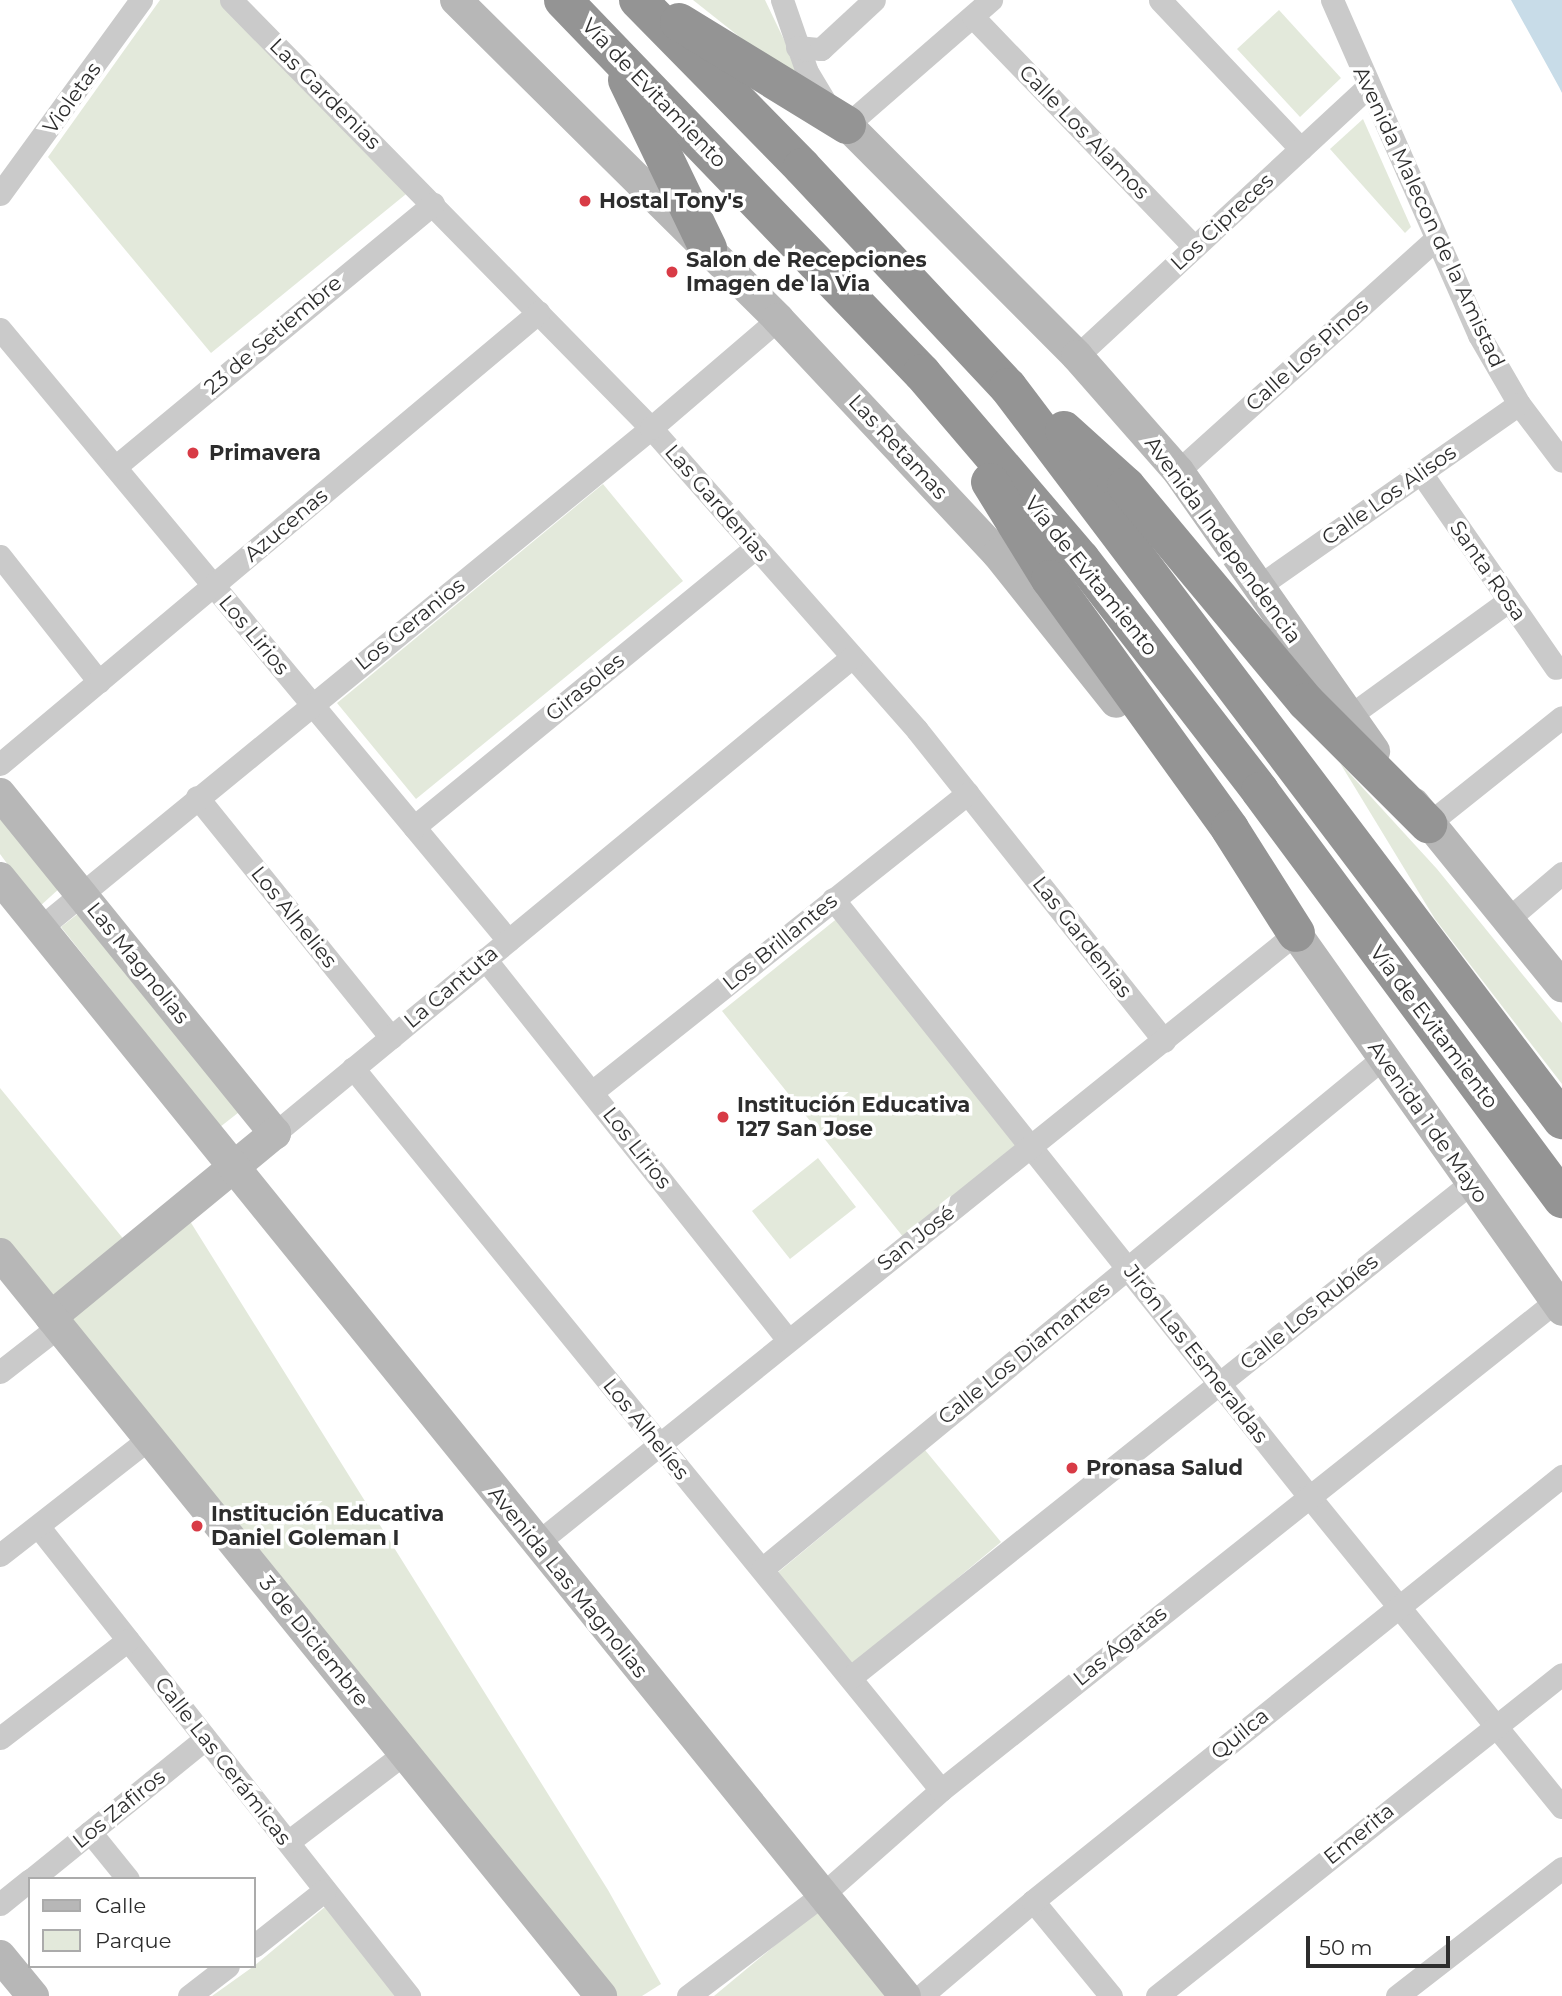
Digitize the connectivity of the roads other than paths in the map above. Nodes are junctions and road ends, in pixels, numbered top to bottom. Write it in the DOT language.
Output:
graph roads {
  1 [pos="141,0"];
  2 [pos="231,0"];
  3 [pos="456,0"];
  4 [pos="563,0"];
  5 [pos="782,0"];
  6 [pos="874,0"];
  7 [pos="991,0"];
  8 [pos="1160,0"];
  9 [pos="1332,0"];
  10 [pos="639,1"];
  11 [pos="973,17"];
  12 [pos="610,47"];
  13 [pos="797,47"];
  14 [pos="1368,87"];
  15 [pos="847,125"];
  16 [pos="1301,149"];
  17 [pos="0,194"];
  18 [pos="433,204"];
  19 [pos="1436,239"];
  20 [pos="1194,247"];
  21 [pos="708,248"];
  22 [pos="539,312"];
  23 [pos="778,319"];
  24 [pos="0,329"];
  25 [pos="1077,356"];
  26 [pos="922,373"];
  27 [pos="1008,387"];
  28 [pos="1519,404"];
  29 [pos="651,428"];
  30 [pos="1562,461"];
  31 [pos="115,467"];
  32 [pos="1178,471"];
  33 [pos="1421,473"];
  34 [pos="756,547"];
  35 [pos="0,556"];
  36 [pos="213,585"];
  37 [pos="1259,586"];
  38 [pos="1508,601"];
  39 [pos="852,657"];
  40 [pos="1556,668"];
  41 [pos="99,682"];
  42 [pos="312,704"];
  43 [pos="1348,717"];
  44 [pos="1562,717"];
  45 [pos="0,764"];
  46 [pos="968,793"];
  47 [pos="0,794"];
  48 [pos="197,797"];
  49 [pos="1428,824"];
  50 [pos="414,827"];
  51 [pos="1562,873"];
  52 [pos="0,878"];
  53 [pos="83,894"];
  54 [pos="833,899"];
  55 [pos="1508,919"];
  56 [pos="40,928"];
  57 [pos="1296,933"];
  58 [pos="508,940"];
  59 [pos="485,959"];
  60 [pos="1562,986"];
  61 [pos="391,1037"];
  62 [pos="1164,1041"];
  63 [pos="1383,1058"];
  64 [pos="353,1068"];
  65 [pos="592,1092"];
  66 [pos="1562,1120"];
  67 [pos="275,1133"];
  68 [pos="1031,1148"];
  69 [pos="232,1167"];
  70 [pos="1471,1183"];
  71 [pos="1562,1199"];
  72 [pos="0,1254"];
  73 [pos="1129,1268"];
  74 [pos="1559,1305"];
  75 [pos="55,1322"];
  76 [pos="787,1339"];
  77 [pos="0,1372"];
  78 [pos="1220,1384"];
  79 [pos="150,1438"];
  80 [pos="657,1444"];
  81 [pos="1562,1476"];
  82 [pos="1308,1495"];
  83 [pos="38,1525"];
  84 [pos="537,1543"];
  85 [pos="0,1555"];
  86 [pos="762,1569"];
  87 [pos="1398,1606"];
  88 [pos="128,1640"];
  89 [pos="1562,1674"];
  90 [pos="852,1677"];
  91 [pos="1494,1725"];
  92 [pos="0,1738"];
  93 [pos="205,1739"];
  94 [pos="405,1753"];
  95 [pos="941,1790"];
  96 [pos="1562,1807"];
  97 [pos="90,1832"];
  98 [pos="288,1842"];
  99 [pos="1562,1868"];
  100 [pos="35,1877"];
  101 [pos="126,1877"];
  102 [pos="28,1882"];
  103 [pos="325,1890"];
  104 [pos="822,1895"];
  105 [pos="1032,1900"];
  106 [pos="0,1904"];
  107 [pos="256,1944"];
  108 [pos="0,1956"];
  109 [pos="212,1971"];
  110 [pos="33,1996"];
  111 [pos="189,1996"];
  112 [pos="409,1996"];
  113 [pos="601,1996"];
  114 [pos="688,1996"];
  115 [pos="905,1996"];
  116 [pos="921,1996"];
  117 [pos="1111,1996"];
  118 [pos="1157,1996"];
  119 [pos="1397,1996"];
  1 -- 17 [label="street, Violetas"];
  2 -- 18 [label="street, Las Gardenias"];
  3 -- 21 [label="street, Las Retamas"];
  4 -- 12 [label="highway, Vía de Evitamiento"];
  5 -- 13 [label="street"];
  6 -- 13 [label="street"];
  7 -- 11 [label="street"];
  8 -- 16 [label="street"];
  9 -- 14 [label="street, Avenida Malecon de la Amistad"];
  10 -- 15 [label="highway"];
  10 -- 27 [label="highway"];
  11 -- 15 [label="street"];
  11 -- 20 [label="street, Calle Los Alamos"];
  12 -- 21 [label="highway"];
  12 -- 26 [label="highway, Vía de Evitamiento"];
  13 -- 15 [label="street"];
  14 -- 16 [label="street, Los Cipreces"];
  14 -- 19 [label="street, Avenida Malecon de la Amistad"];
  15 -- 25 [label="street, Avenida Independencia"];
  16 -- 20 [label="street, Los Cipreces"];
  18 -- 22 [label="street, Las Gardenias"];
  18 -- 31 [label="street, 23 de Setiembre"];
  19 -- 28 [label="street, Avenida Malecon de la Amistad"];
  19 -- 32 [label="street, Calle Los Pinos"];
  20 -- 25 [label="street, Los Cipreces"];
  21 -- 23 [label="street, Las Retamas"];
  22 -- 29 [label="street, Las Gardenias"];
  22 -- 36 [label="street, Azucenas"];
  23 -- 29 [label="street, Los Geranios"];
  23 -- 57 [label="street, Las Retamas"];
  24 -- 31 [label="street, Los Lirios"];
  25 -- 32 [label="street, Avenida Independencia"];
  26 -- 57 [label="highway"];
  26 -- 71 [label="highway, Vía de Evitamiento"];
  27 -- 49 [label="highway"];
  27 -- 66 [label="highway"];
  28 -- 30 [label="street, Avenida Malecon de la Amistad"];
  28 -- 33 [label="street, Calle Los Alisos"];
  29 -- 34 [label="street, Las Gardenias"];
  29 -- 42 [label="street, Los Geranios"];
  31 -- 36 [label="street, Los Lirios"];
  32 -- 37 [label="street, Avenida Independencia"];
  33 -- 37 [label="street, Calle Los Alisos"];
  33 -- 38 [label="street, Santa Rosa"];
  34 -- 39 [label="street, Las Gardenias"];
  34 -- 50 [label="street, Girasoles"];
  35 -- 41 [label="street"];
  36 -- 41 [label="street, Azucenas"];
  36 -- 42 [label="street, Los Lirios"];
  37 -- 43 [label="street, Avenida Independencia"];
  38 -- 40 [label="street, Santa Rosa"];
  38 -- 43 [label="street"];
  39 -- 46 [label="street, Las Gardenias"];
  39 -- 58 [label="street, La Cantuta"];
  41 -- 45 [label="street, Azucenas"];
  42 -- 48 [label="street, Los Geranios"];
  42 -- 50 [label="street, Los Lirios"];
  43 -- 49 [label="street, Avenida Independencia"];
  44 -- 49 [label="street"];
  46 -- 54 [label="street, Los Brillantes"];
  46 -- 62 [label="street, Las Gardenias"];
  47 -- 53 [label="street, Las Magnolias"];
  48 -- 53 [label="street, Los Geranios"];
  48 -- 61 [label="street, Los Alhelies"];
  49 -- 55 [label="street, Avenida Independencia"];
  50 -- 58 [label="street, Los Lirios"];
  51 -- 55 [label="street"];
  52 -- 56 [label="street"];
  53 -- 56 [label="street, Los Geranios"];
  53 -- 67 [label="street, Las Magnolias"];
  54 -- 65 [label="street, Los Brillantes"];
  54 -- 68 [label="street, Jirón Las Esmeraldas"];
  55 -- 60 [label="street, Avenida Independencia"];
  56 -- 69 [label="street"];
  57 -- 62 [label="street, San José"];
  57 -- 63 [label="street, Avenida 1 de Mayo"];
  58 -- 59 [label="street, La Cantuta"];
  59 -- 61 [label="street, La Cantuta"];
  59 -- 65 [label="street, Los Lirios"];
  61 -- 64 [label="street, La Cantuta"];
  62 -- 68 [label="street, San José"];
  63 -- 70 [label="street, Avenida 1 de Mayo"];
  63 -- 73 [label="street, Calle Los Diamantes"];
  64 -- 67 [label="street, La Cantuta"];
  64 -- 80 [label="street, Los Alhelíes"];
  65 -- 76 [label="street, Los Lirios"];
  67 -- 69 [label="street, La Cantuta"];
  68 -- 73 [label="street, Jirón Las Esmeraldas"];
  68 -- 76 [label="street, San José"];
  69 -- 75 [label="street, La Cantuta"];
  69 -- 84 [label="street, Avenida Las Magnolias"];
  70 -- 74 [label="street, Avenida 1 de Mayo"];
  70 -- 78 [label="street, Calle Los Rubíes"];
  72 -- 75 [label="street, 3 de Diciembre"];
  73 -- 78 [label="street, Jirón Las Esmeraldas"];
  73 -- 86 [label="street, Calle Los Diamantes"];
  74 -- 82 [label="street, Las Ágatas"];
  75 -- 77 [label="street, La Cantuta"];
  75 -- 79 [label="street, 3 de Diciembre"];
  76 -- 80 [label="street, San José"];
  78 -- 82 [label="street, Jirón Las Esmeraldas"];
  78 -- 90 [label="street, Calle Los Rubíes"];
  79 -- 83 [label="street"];
  79 -- 94 [label="street, 3 de Diciembre"];
  80 -- 84 [label="street, San José"];
  80 -- 86 [label="street, Los Alhelíes"];
  81 -- 87 [label="street, Quilca"];
  82 -- 87 [label="street, Jirón Las Esmeraldas"];
  82 -- 95 [label="street, Las Ágatas"];
  83 -- 85 [label="street"];
  83 -- 88 [label="street, Calle Las Cerámicas"];
  84 -- 104 [label="street, Avenida Las Magnolias"];
  86 -- 90 [label="street, Los Alhelíes"];
  87 -- 91 [label="street, Jirón Las Esmeraldas"];
  87 -- 105 [label="street, Quilca"];
  88 -- 92 [label="street"];
  88 -- 93 [label="street, Calle Las Cerámicas"];
  89 -- 91 [label="street, Emerita"];
  90 -- 95 [label="street, Los Alhelíes"];
  91 -- 96 [label="street, Jirón Las Esmeraldas"];
  91 -- 118 [label="street, Emerita"];
  93 -- 97 [label="street, Los Zafiros"];
  93 -- 98 [label="street, Calle Las Cerámicas"];
  94 -- 98 [label="street"];
  94 -- 113 [label="street, 3 de Diciembre"];
  95 -- 104 [label="street, Las Ágatas"];
  97 -- 100 [label="street, Los Zafiros"];
  97 -- 101 [label="street"];
  98 -- 103 [label="street, Calle Las Cerámicas"];
  99 -- 119 [label="street"];
  102 -- 106 [label="street, Los Zafiros"];
  103 -- 107 [label="street"];
  103 -- 112 [label="street, Calle Las Cerámicas"];
  104 -- 114 [label="street, Las Ágatas"];
  104 -- 115 [label="street, Avenida Las Magnolias"];
  105 -- 116 [label="street, Quilca"];
  105 -- 117 [label="street"];
  108 -- 110 [label="street"];
  109 -- 111 [label="street"];
}
